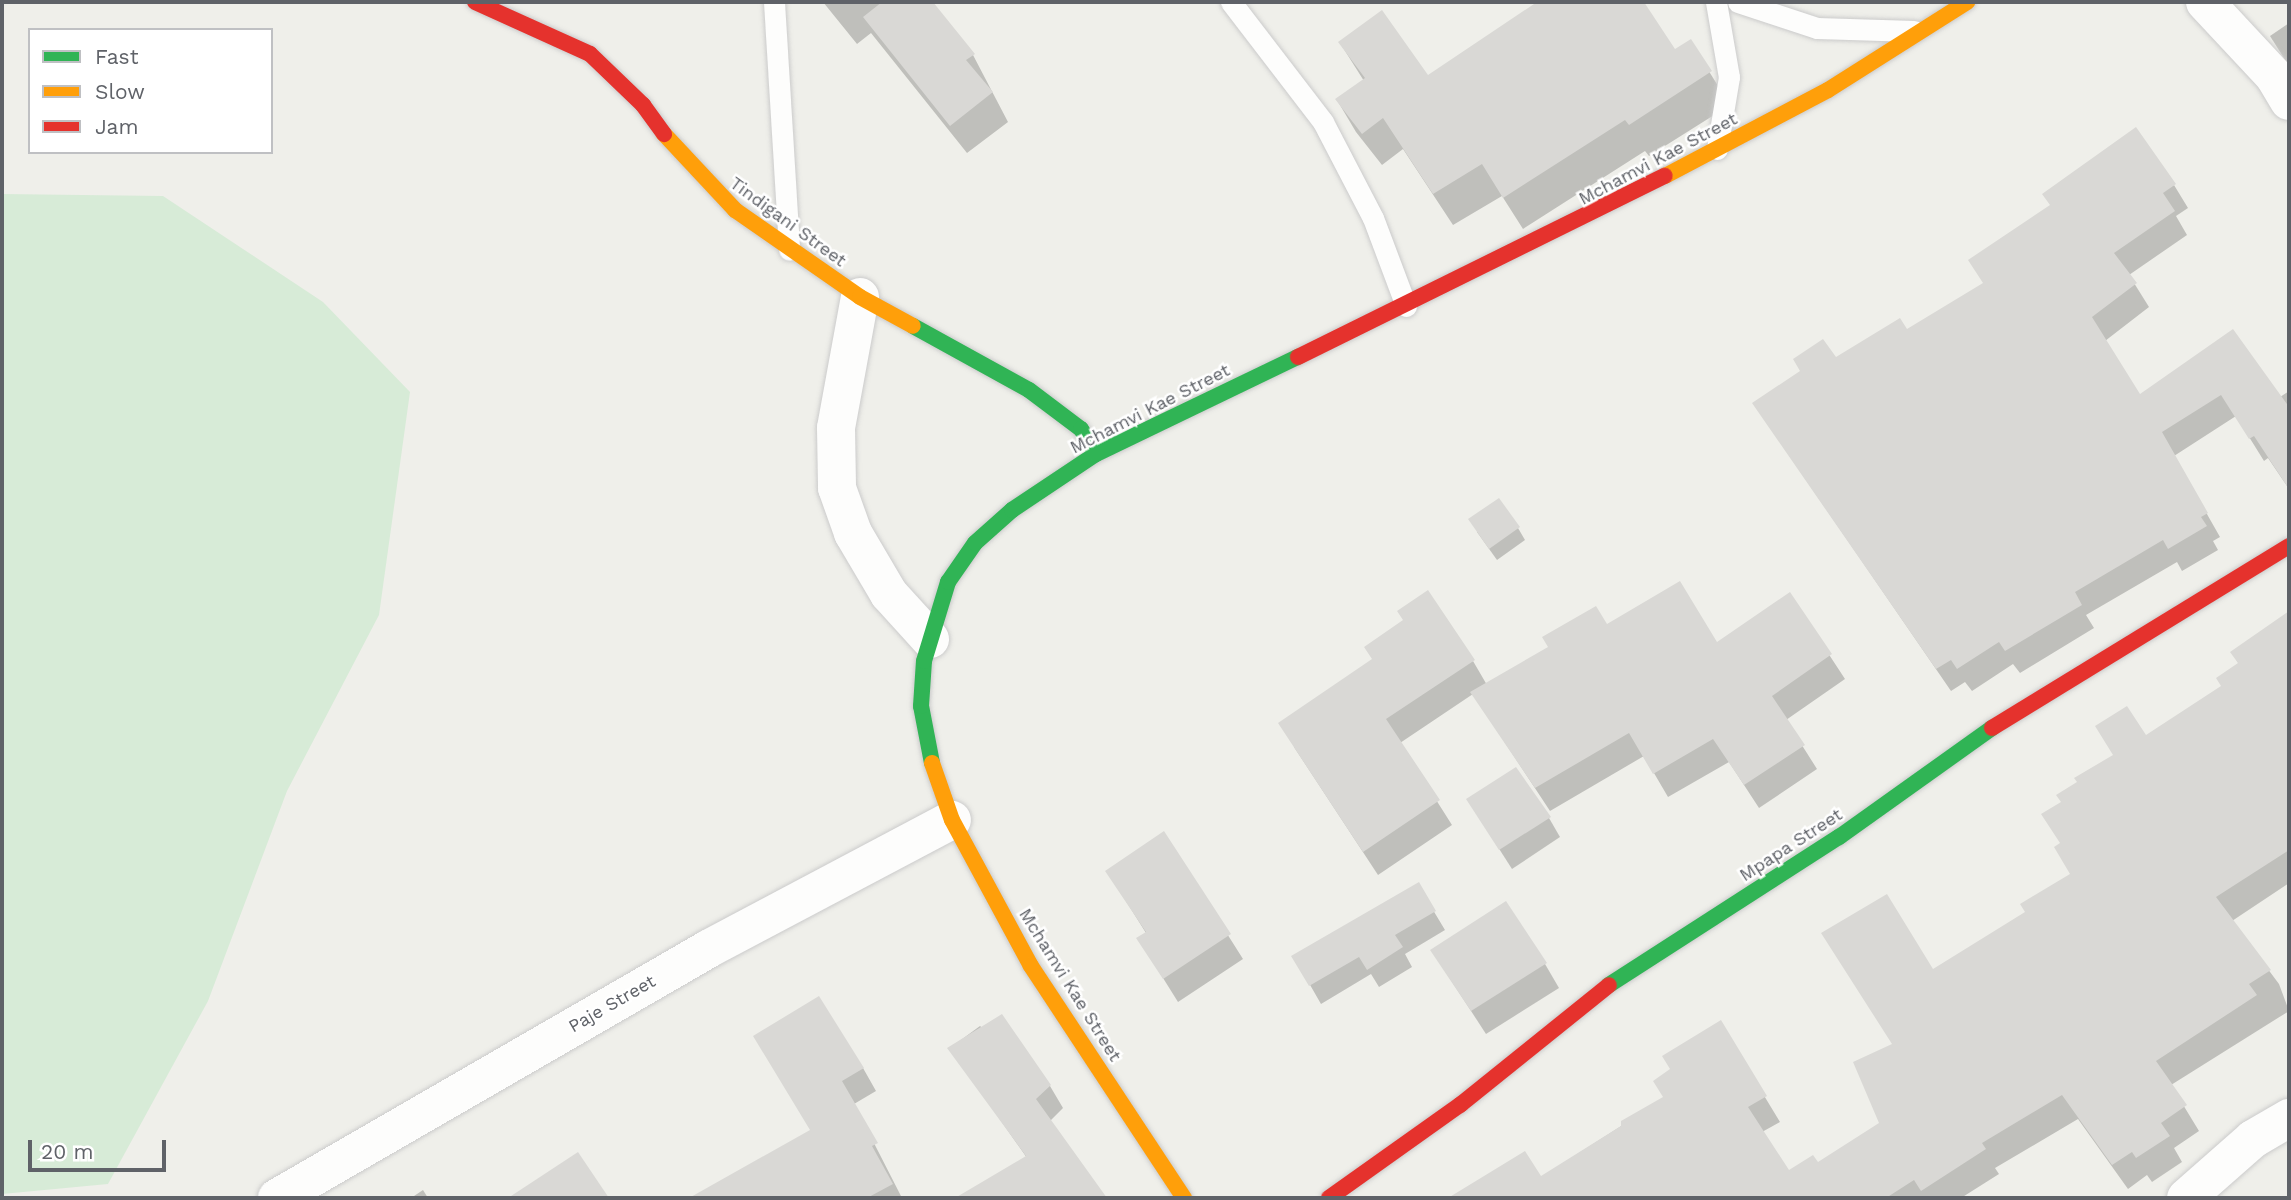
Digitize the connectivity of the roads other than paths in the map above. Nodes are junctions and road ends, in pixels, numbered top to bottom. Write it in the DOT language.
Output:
graph roads {
  1 [pos="475,2"];
  2 [pos="774,2"];
  3 [pos="1231,2"];
  4 [pos="1716,2"];
  5 [pos="1738,2"];
  6 [pos="1967,2"];
  7 [pos="2205,2"];
  8 [pos="1921,31"];
  9 [pos="2289,101"];
  10 [pos="1717,149"];
  11 [pos="789,250"];
  12 [pos="860,297"];
  13 [pos="1406,306"];
  14 [pos="1096,454"];
  15 [pos="2289,546"];
  16 [pos="930,639"];
  17 [pos="952,820"];
  18 [pos="2289,1118"];
  19 [pos="277,1198"];
  20 [pos="1184,1198"];
  21 [pos="1329,1198"];
  22 [pos="2186,1198"];
  1 -- 11 [label="street, Tindigani Street"];
  2 -- 11 [label="lane"];
  3 -- 13 [label="lane"];
  4 -- 10 [label="lane"];
  5 -- 8 [label="lane"];
  6 -- 8 [label="street, Mchamvi Kae Street"];
  7 -- 9 [label="street"];
  8 -- 10 [label="street, Mchamvi Kae Street"];
  10 -- 13 [label="street, Mchamvi Kae Street"];
  11 -- 12 [label="street, Tindigani Street"];
  12 -- 14 [label="street, Tindigani Street"];
  12 -- 16 [label="street"];
  13 -- 14 [label="street, Mchamvi Kae Street"];
  14 -- 16 [label="street, Mchamvi Kae Street"];
  15 -- 21 [label="street, Mpapa Street"];
  16 -- 17 [label="street, Mchamvi Kae Street"];
  17 -- 19 [label="street, Paje Street"];
  17 -- 20 [label="street, Mchamvi Kae Street"];
  18 -- 22 [label="street"];
}
